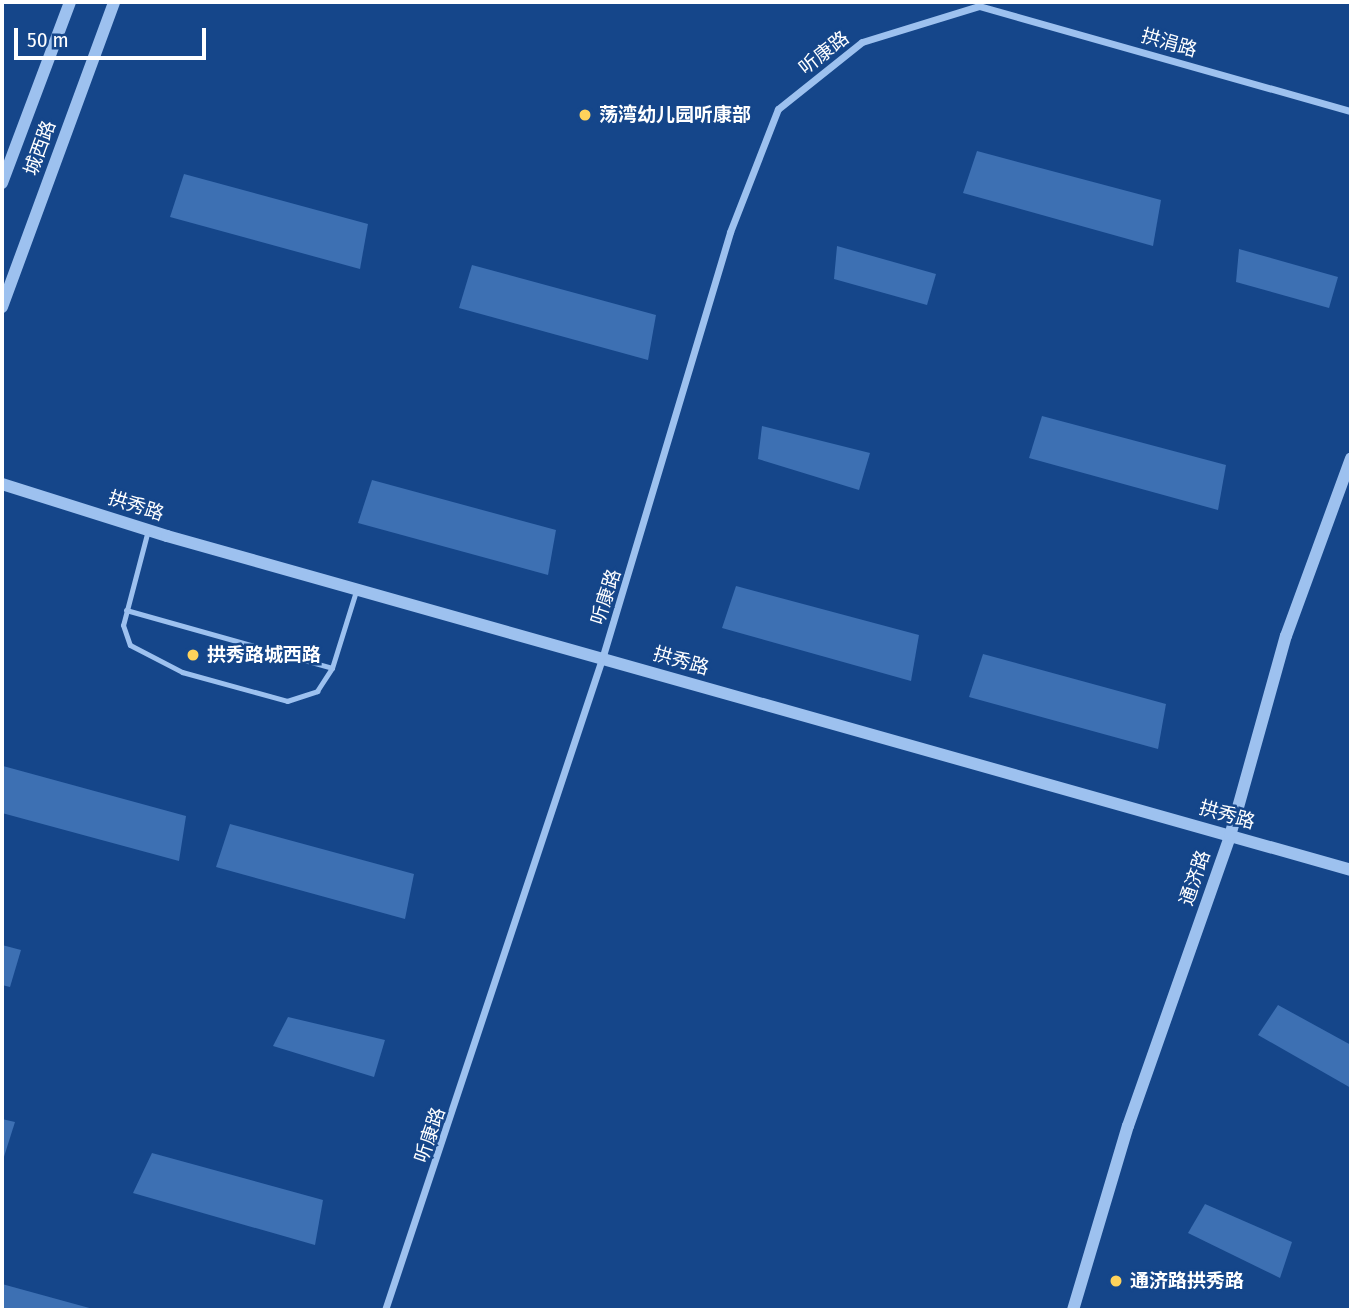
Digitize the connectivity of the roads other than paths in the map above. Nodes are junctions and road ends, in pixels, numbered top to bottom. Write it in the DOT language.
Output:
graph roads {
  1 [pos="70,2"];
  2 [pos="114,2"];
  3 [pos="979,6"];
  4 [pos="1351,111"];
  5 [pos="2,183"];
  6 [pos="2,307"];
  7 [pos="1351,458"];
  8 [pos="2,484"];
  9 [pos="148,530"];
  10 [pos="356,589"];
  11 [pos="125,610"];
  12 [pos="602,659"];
  13 [pos="332,668"];
  14 [pos="1230,836"];
  15 [pos="1351,870"];
  16 [pos="385,1310"];
  17 [pos="1073,1310"];
  1 -- 5 [label="street, 城西路"];
  2 -- 6 [label="street, 城西路"];
  3 -- 4 [label="street, 拱涓路"];
  3 -- 12 [label="street, 听康路"];
  7 -- 14 [label="street, 通济路"];
  8 -- 9 [label="street, 拱秀路"];
  9 -- 10 [label="street, 拱秀路"];
  9 -- 11 [label="lane"];
  10 -- 12 [label="street, 拱秀路"];
  10 -- 13 [label="lane"];
  11 -- 13 [label="lane"];
  11 -- 13 [label="lane"];
  12 -- 14 [label="street, 拱秀路"];
  12 -- 16 [label="street, 听康路"];
  14 -- 15 [label="street, 拱秀路"];
  14 -- 17 [label="street, 通济路"];
}
